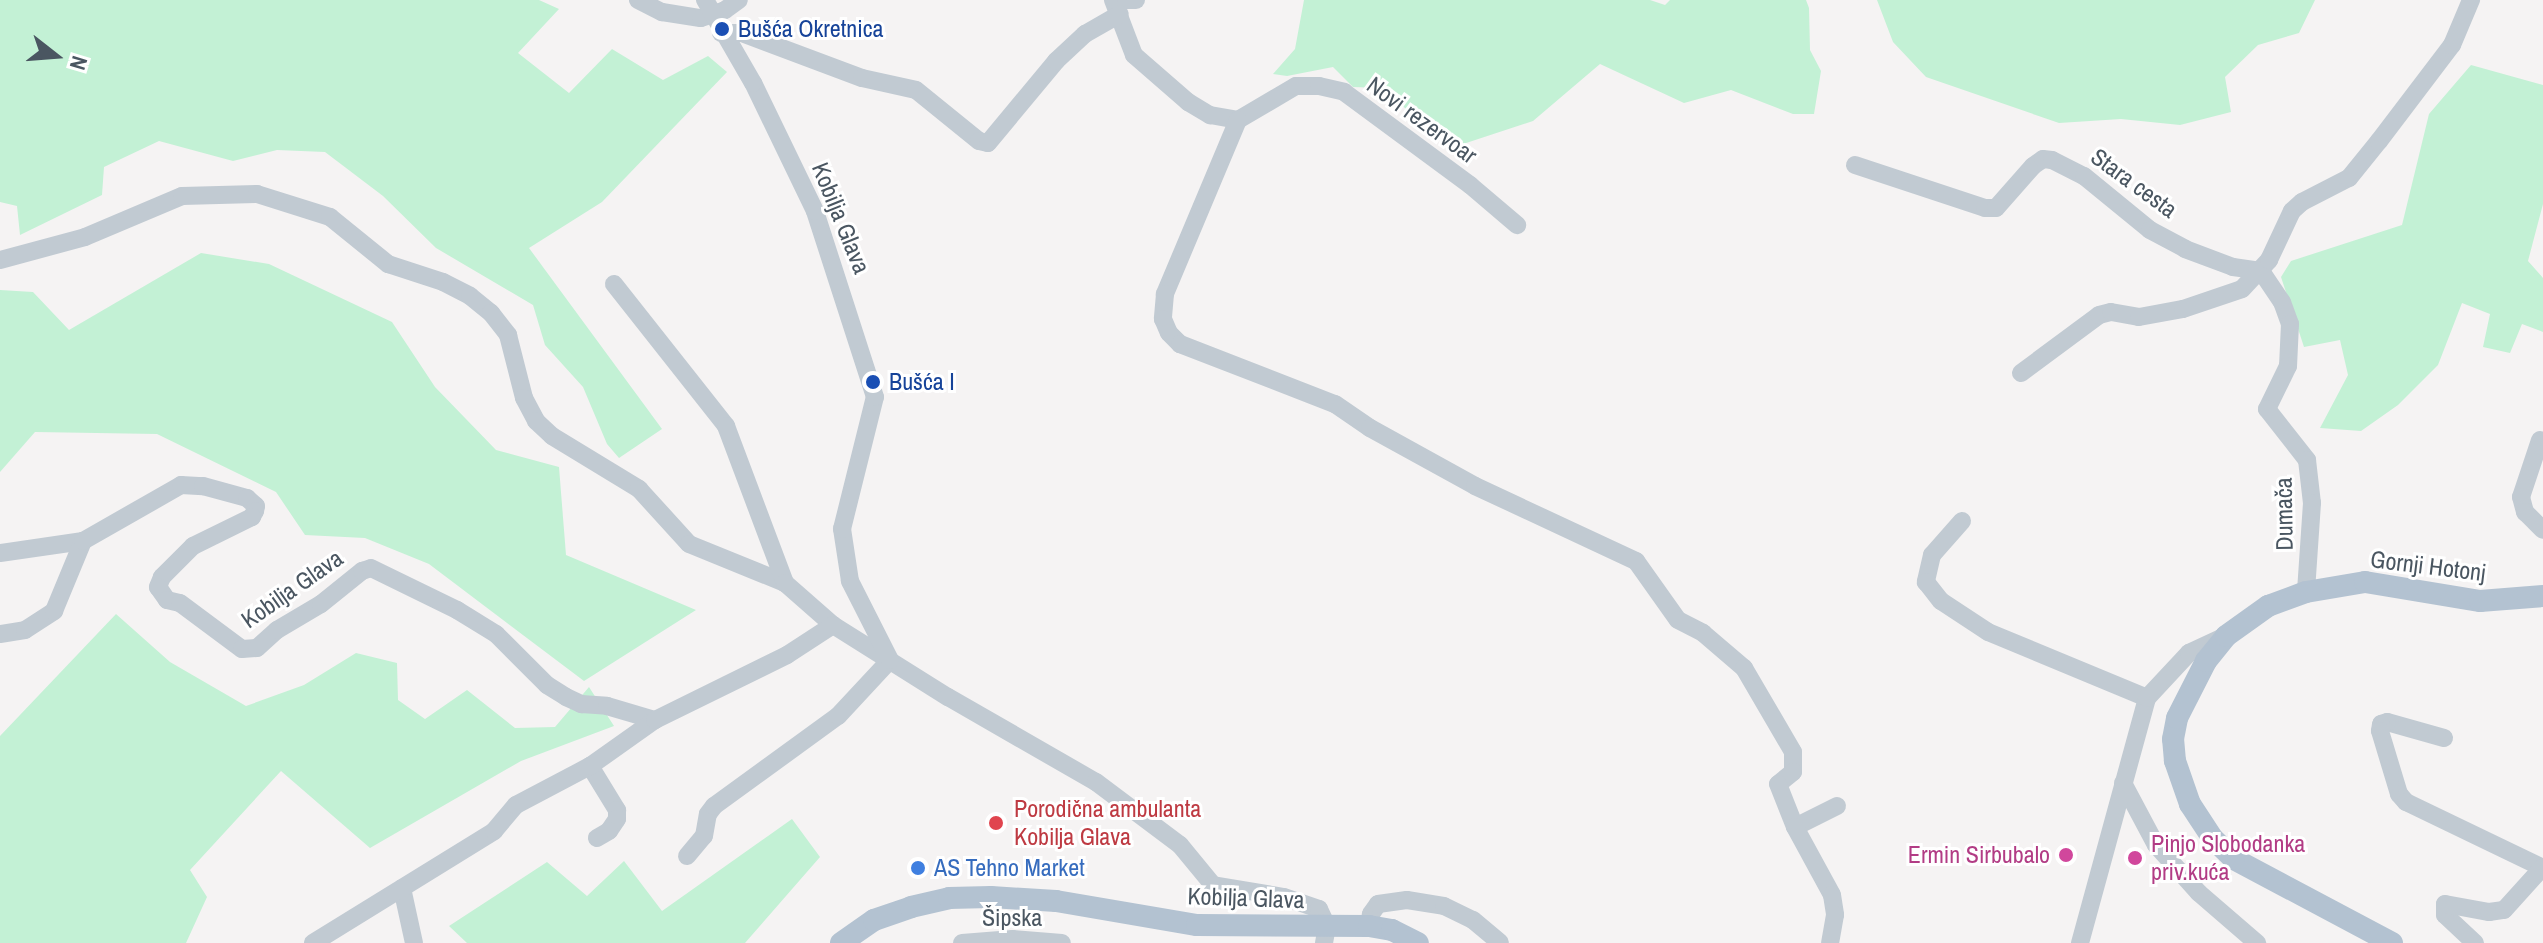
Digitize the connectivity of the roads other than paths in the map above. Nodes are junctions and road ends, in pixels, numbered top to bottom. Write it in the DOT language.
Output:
graph roads {
  1 [pos="638,0"];
  2 [pos="739,0"];
  3 [pos="1136,0"];
  4 [pos="2471,0"];
  5 [pos="1120,5"];
  6 [pos="708,8"];
  7 [pos="721,33"];
  8 [pos="1238,120"];
  9 [pos="1855,165"];
  10 [pos="1517,225"];
  11 [pos="0,260"];
  12 [pos="2261,271"];
  13 [pos="614,284"];
  14 [pos="2021,373"];
  15 [pos="2540,440"];
  16 [pos="1962,521"];
  17 [pos="2543,530"];
  18 [pos="83,541"];
  19 [pos="0,553"];
  20 [pos="785,583"];
  21 [pos="2306,592"];
  22 [pos="2543,596"];
  23 [pos="833,625"];
  24 [pos="0,634"];
  25 [pos="2226,636"];
  26 [pos="890,660"];
  27 [pos="2147,698"];
  28 [pos="655,720"];
  29 [pos="2444,738"];
  30 [pos="590,766"];
  31 [pos="2123,783"];
  32 [pos="1837,806"];
  33 [pos="1795,827"];
  34 [pos="597,838"];
  35 [pos="687,856"];
  36 [pos="2542,868"];
  37 [pos="402,888"];
  38 [pos="1369,926"];
  39 [pos="1326,934"];
  40 [pos="313,943"];
  41 [pos="414,943"];
  42 [pos="841,943"];
  43 [pos="962,943"];
  44 [pos="1062,943"];
  45 [pos="1418,943"];
  46 [pos="1500,943"];
  47 [pos="1830,943"];
  48 [pos="2080,943"];
  49 [pos="2257,943"];
  50 [pos="2392,943"];
  51 [pos="2475,943"];
  1 -- 6 [label="street"];
  2 -- 6 [label="street"];
  3 -- 5 [label="street"];
  4 -- 12 [label="street"];
  5 -- 7 [label="street"];
  5 -- 8 [label="street"];
  6 -- 7 [label="street, Kobilja Glava"];
  7 -- 26 [label="street, Kobilja Glava"];
  8 -- 10 [label="street, Novi rezervoar"];
  8 -- 33 [label="street"];
  9 -- 12 [label="street, Stara cesta"];
  11 -- 20 [label="street, Kobilja Glava"];
  12 -- 14 [label="street"];
  12 -- 21 [label="street, Dumača"];
  13 -- 20 [label="street, Kobilja Glava"];
  15 -- 17 [label="street"];
  16 -- 27 [label="street"];
  18 -- 19 [label="street"];
  18 -- 24 [label="street"];
  18 -- 28 [label="street, Kobilja Glava"];
  20 -- 23 [label="street, Kobilja Glava"];
  21 -- 22 [label="main road, Gornji Hotonj"];
  21 -- 25 [label="main road, Gornji Hotonj"];
  23 -- 26 [label="street, Kobilja Glava"];
  23 -- 28 [label="street"];
  25 -- 27 [label="street"];
  25 -- 50 [label="main road, Gornji Hotonj"];
  26 -- 35 [label="street"];
  26 -- 39 [label="street, Kobilja Glava"];
  27 -- 31 [label="street"];
  28 -- 30 [label="street"];
  29 -- 36 [label="street"];
  30 -- 34 [label="street"];
  30 -- 37 [label="street"];
  31 -- 48 [label="street"];
  31 -- 49 [label="street"];
  32 -- 33 [label="street"];
  33 -- 47 [label="street"];
  36 -- 51 [label="street"];
  37 -- 40 [label="street"];
  37 -- 41 [label="street"];
  38 -- 39 [label="main road"];
  38 -- 45 [label="main road"];
  38 -- 46 [label="street"];
  39 -- 42 [label="main road, Kobilja Glava"];
  43 -- 44 [label="street, Šipska"];
}
